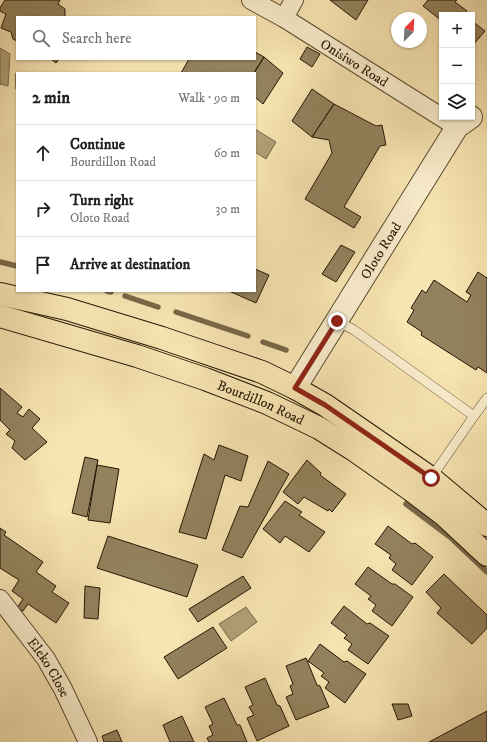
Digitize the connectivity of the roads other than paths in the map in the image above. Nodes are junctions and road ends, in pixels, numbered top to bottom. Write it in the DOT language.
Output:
graph roads {
  1 [pos="251,0"];
  2 [pos="294,0"];
  3 [pos="284,18"];
  4 [pos="439,104"];
  5 [pos="487,108"];
  6 [pos="475,115"];
  7 [pos="467,120"];
  8 [pos="0,294"];
  9 [pos="0,316"];
  10 [pos="337,321"];
  11 [pos="295,388"];
  12 [pos="487,398"];
  13 [pos="474,416"];
  14 [pos="431,478"];
  15 [pos="485,518"];
  16 [pos="487,555"];
  17 [pos="0,599"];
  18 [pos="88,742"];
  1 -- 3 [label="street, Onisiwo Road"];
  2 -- 3 [label="street"];
  3 -- 4 [label="street, Onisiwo Road"];
  5 -- 6 [label="street"];
  7 -- 10 [label="street, Oloto Road"];
  8 -- 11 [label="main road, Bourdillon Road"];
  9 -- 16 [label="main road, Bourdillon Road"];
  10 -- 11 [label="street, Oloto Road"];
  10 -- 13 [label="lane"];
  11 -- 14 [label="main road, Bourdillon Road"];
  12 -- 13 [label="lane"];
  13 -- 14 [label="lane"];
  14 -- 15 [label="main road, Bourdillon Road"];
  17 -- 18 [label="street, Eleko Close"];
}
